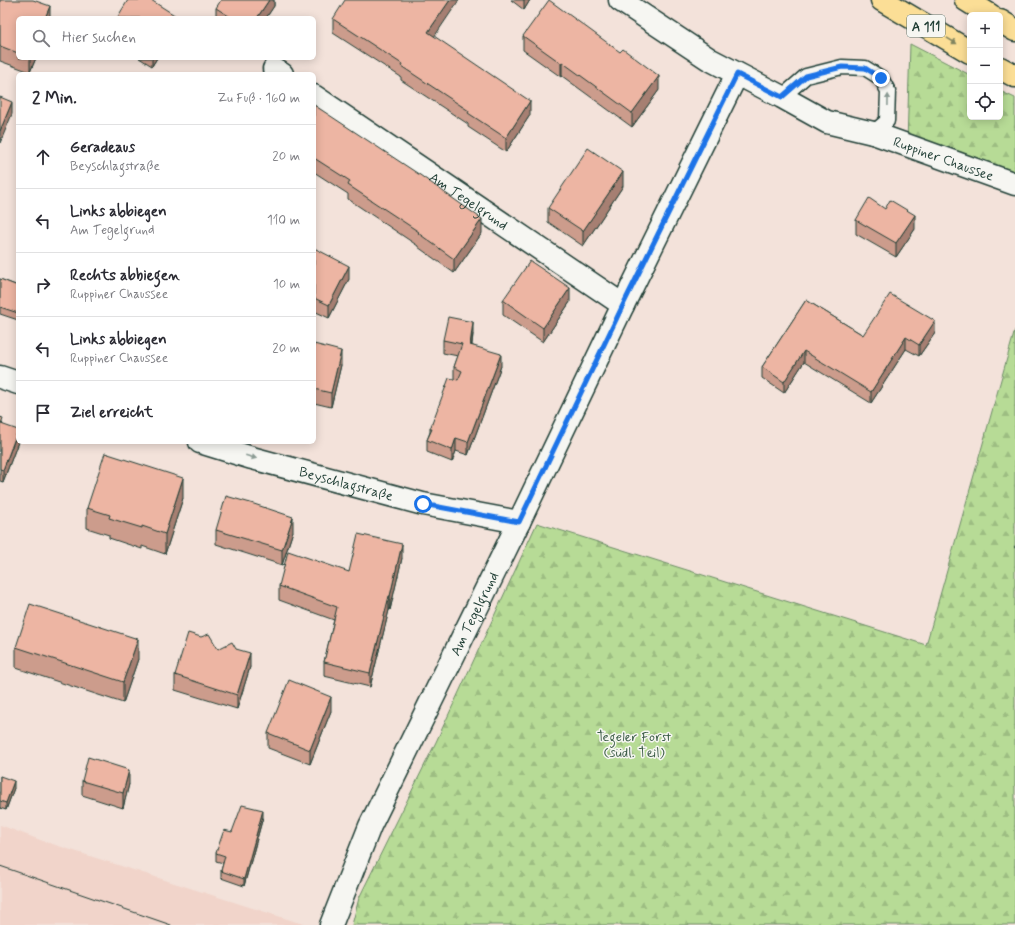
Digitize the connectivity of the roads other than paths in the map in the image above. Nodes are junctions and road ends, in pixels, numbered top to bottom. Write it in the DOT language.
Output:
graph roads {
  1 [pos="620,0"];
  2 [pos="882,0"];
  3 [pos="966,0"];
  4 [pos="985,12"];
  5 [pos="1003,23"];
  6 [pos="1015,30"];
  7 [pos="967,50"];
  8 [pos="1003,70"];
  9 [pos="737,74"];
  10 [pos="1015,76"];
  11 [pos="316,97"];
  12 [pos="782,97"];
  13 [pos="873,132"];
  14 [pos="1015,184"];
  15 [pos="623,305"];
  16 [pos="0,377"];
  17 [pos="16,382"];
  18 [pos="206,444"];
  19 [pos="519,522"];
  20 [pos="331,925"];
  1 -- 9 [label="street, Ruppiner Chaussee"];
  2 -- 7 [label="highway, A 111, one-way"];
  3 -- 4 [label="highway"];
  5 -- 6 [label="highway"];
  8 -- 10 [label="highway"];
  9 -- 12 [label="street, Ruppiner Chaussee"];
  9 -- 15 [label="street, Am Tegelgrund"];
  11 -- 15 [label="street, Am Tegelgrund"];
  12 -- 13 [label="street, Ruppiner Chaussee"];
  13 -- 12 [label="lane, Ruppiner Chaussee, one-way"];
  13 -- 14 [label="street, Ruppiner Chaussee"];
  15 -- 19 [label="street, Am Tegelgrund"];
  16 -- 17 [label="street"];
  18 -- 19 [label="street, Beyschlagstraße, one-way"];
  19 -- 20 [label="street, Am Tegelgrund"];
}
